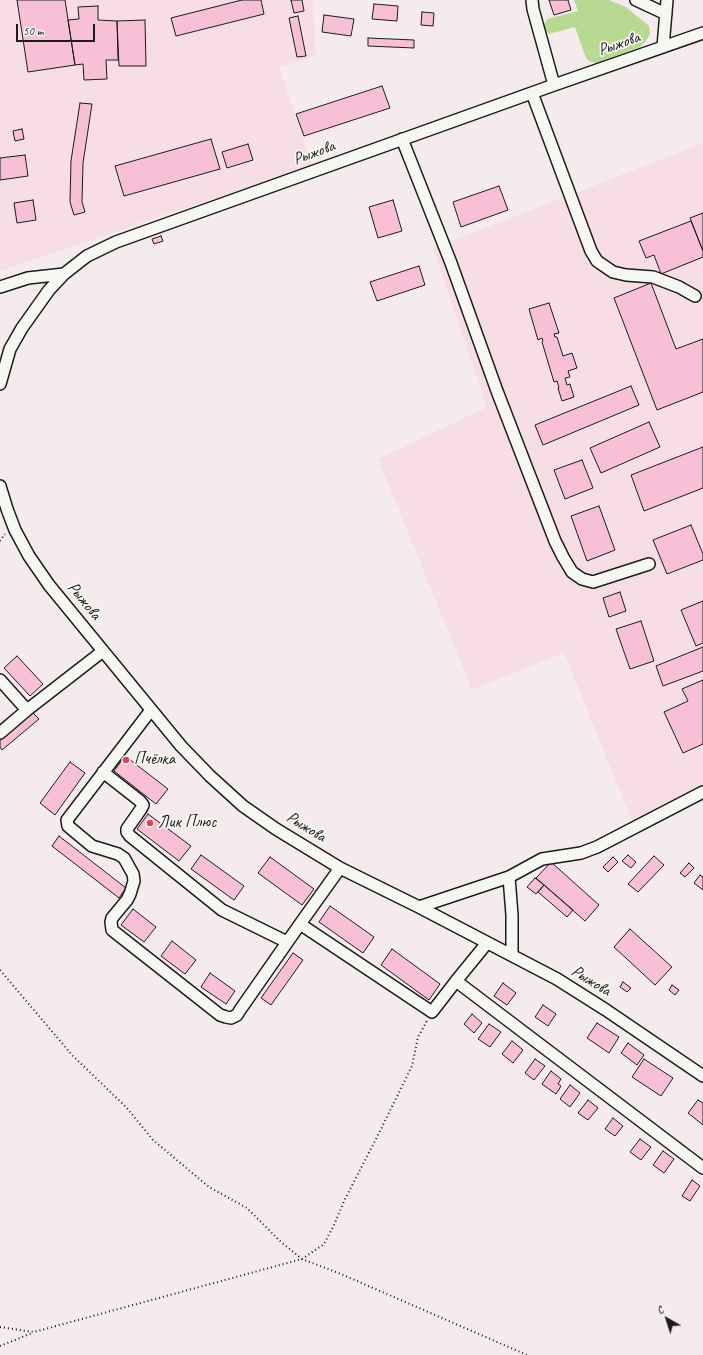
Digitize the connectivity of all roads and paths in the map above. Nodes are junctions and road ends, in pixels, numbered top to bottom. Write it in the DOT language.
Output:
graph roads {
  1 [pos="532,0"];
  2 [pos="636,0"];
  3 [pos="667,0"];
  4 [pos="666,14"];
  5 [pos="703,33"];
  6 [pos="663,47"];
  7 [pos="554,85"];
  8 [pos="532,93"];
  9 [pos="402,139"];
  10 [pos="64,274"];
  11 [pos="0,288"];
  12 [pos="695,296"];
  13 [pos="0,384"];
  14 [pos="0,486"];
  15 [pos="649,564"];
  16 [pos="103,651"];
  17 [pos="0,680"];
  18 [pos="27,710"];
  19 [pos="151,710"];
  20 [pos="0,733"];
  21 [pos="104,772"];
  22 [pos="701,794"];
  23 [pos="340,868"];
  24 [pos="509,877"];
  25 [pos="419,907"];
  26 [pos="300,924"];
  27 [pos="287,942"];
  28 [pos="487,943"];
  29 [pos="512,955"];
  30 [pos="0,970"];
  31 [pos="456,981"];
  32 [pos="432,1012"];
  33 [pos="703,1076"];
  34 [pos="703,1168"];
  35 [pos="302,1259"];
  36 [pos="0,1327"];
  37 [pos="34,1332"];
  38 [pos="0,1346"];
  39 [pos="527,1355"];
  1 -- 7 [label="street"];
  2 -- 4 [label="street"];
  3 -- 4 [label="street"];
  4 -- 6 [label="street"];
  5 -- 6 [label="street, Рыжова"];
  6 -- 7 [label="street, Рыжова"];
  7 -- 8 [label="street, Рыжова"];
  8 -- 9 [label="street, Рыжова"];
  8 -- 12 [label="street"];
  9 -- 10 [label="street, Рыжова"];
  9 -- 15 [label="street"];
  10 -- 11 [label="street"];
  10 -- 13 [label="street, Рыжова"];
  14 -- 16 [label="street, Рыжова"];
  16 -- 18 [label="street"];
  16 -- 19 [label="street, Рыжова"];
  17 -- 18 [label="street"];
  18 -- 20 [label="street"];
  19 -- 21 [label="street"];
  19 -- 23 [label="street, Рыжова"];
  21 -- 27 [label="street"];
  21 -- 27 [label="street"];
  22 -- 24 [label="street"];
  23 -- 25 [label="street, Рыжова"];
  23 -- 26 [label="street"];
  24 -- 25 [label="street"];
  24 -- 29 [label="street"];
  25 -- 28 [label="street, Рыжова"];
  26 -- 27 [label="street"];
  26 -- 32 [label="street"];
  28 -- 29 [label="street, Рыжова"];
  28 -- 31 [label="street"];
  29 -- 33 [label="street, Рыжова"];
  30 -- 35 [label="path"];
  31 -- 32 [label="street"];
  31 -- 34 [label="street"];
  32 -- 35 [label="path"];
  35 -- 37 [label="path"];
  35 -- 39 [label="path"];
  36 -- 37 [label="path"];
  37 -- 38 [label="path"];
}
